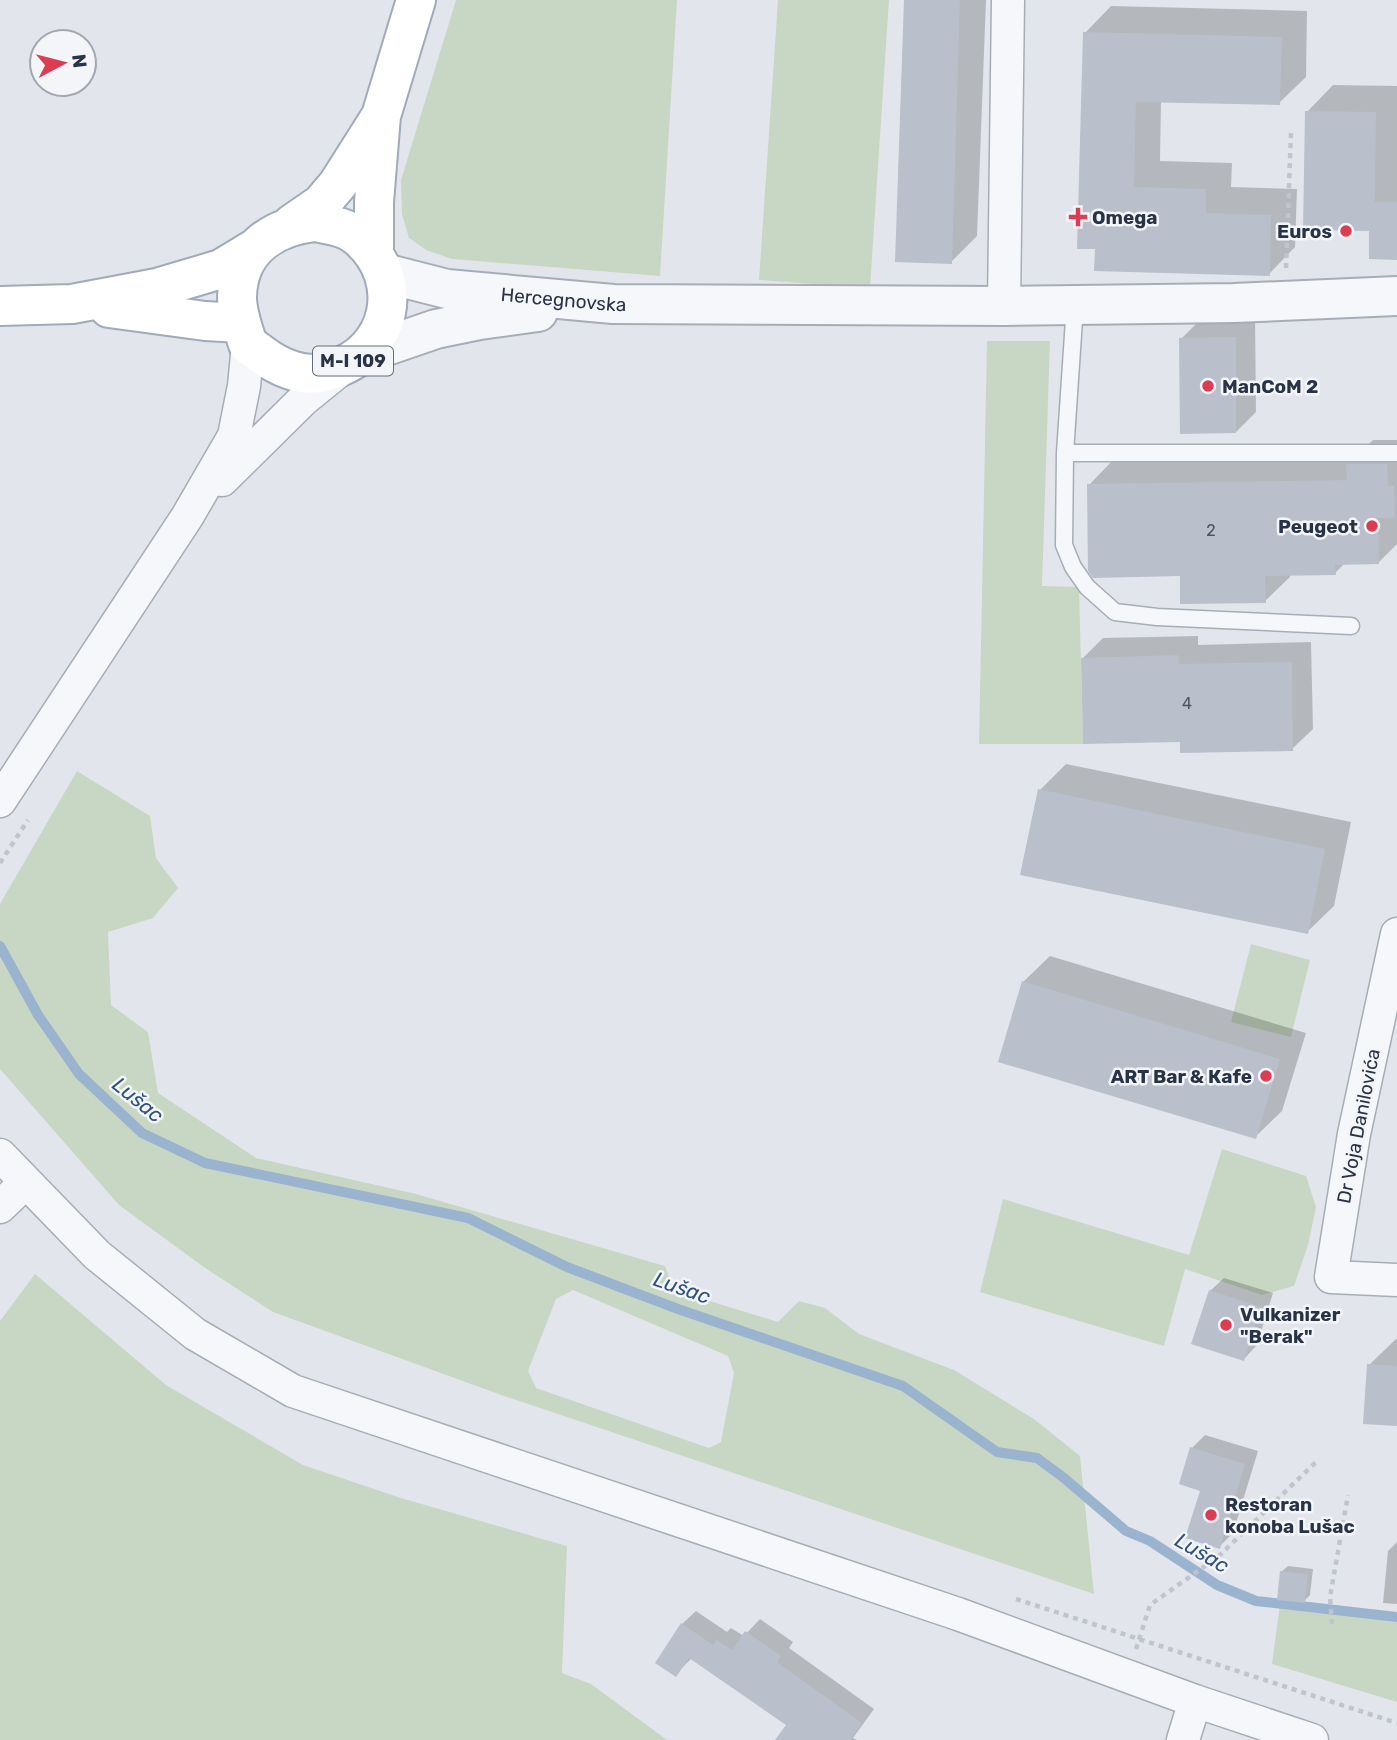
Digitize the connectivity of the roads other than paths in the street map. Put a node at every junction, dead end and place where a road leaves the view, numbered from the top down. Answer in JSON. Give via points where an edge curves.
{"nodes":[{"id":1,"x":416,"y":0,"type":"edge"},
{"id":2,"x":1009,"y":0,"type":"edge"},
{"id":3,"x":381,"y":116,"type":"junction"},
{"id":4,"x":292,"y":225,"type":"junction"},
{"id":5,"x":254,"y":250,"type":"junction"},
{"id":6,"x":379,"y":263,"type":"junction"},
{"id":7,"x":1397,"y":296,"type":"edge"},
{"id":8,"x":72,"y":304,"type":"junction"},
{"id":9,"x":613,"y":304,"type":"junction"},
{"id":10,"x":1075,"y":305,"type":"junction"},
{"id":11,"x":0,"y":306,"type":"edge"},
{"id":12,"x":1004,"y":306,"type":"junction"},
{"id":13,"x":245,"y":333,"type":"junction"},
{"id":14,"x":354,"y":360,"type":"junction"},
{"id":15,"x":1065,"y":453,"type":"junction"},
{"id":16,"x":1397,"y":453,"type":"edge"},
{"id":17,"x":187,"y":517,"type":"junction"},
{"id":18,"x":1351,"y":626,"type":"dead end"},
{"id":19,"x":0,"y":801,"type":"edge"},
{"id":20,"x":1397,"y":934,"type":"edge"},
{"id":21,"x":1393,"y":978,"type":"edge"},
{"id":22,"x":0,"y":1155,"type":"edge"},
{"id":23,"x":26,"y":1182,"type":"junction"},
{"id":24,"x":0,"y":1207,"type":"edge"},
{"id":25,"x":1397,"y":1280,"type":"edge"},
{"id":26,"x":1195,"y":1701,"type":"junction"},
{"id":27,"x":1183,"y":1740,"type":"edge"},
{"id":28,"x":1312,"y":1740,"type":"edge"}],
"edges":[{"from":1,"to":3,"type":"main road","number":"M-I 109"},
{"from":2,"to":12,"type":"street"},
{"from":3,"to":4,"type":"main road","number":"M-I 109","via":[[338,184],[321,204]]},
{"from":3,"to":6,"type":"main road","number":"M-I 109","via":[[374,202]]},
{"from":4,"to":5,"type":"main road","number":"M-I 109","via":[[271,234]]},
{"from":4,"to":6,"type":"main road","number":"M-I 109","via":[[338,226],[358,237]]},
{"from":5,"to":8,"type":"main road","number":"M-I 109","via":[[221,269],[183,281]]},
{"from":5,"to":13,"type":"main road","number":"M-I 109","via":[[241,272],[237,297]]},
{"from":6,"to":9,"type":"street","name":"Hercegnovska","via":[[447,289]]},
{"from":6,"to":14,"type":"main road","number":"M-I 109","via":[[388,295],[386,317],[377,338]]},
{"from":7,"to":10,"type":"street"},
{"from":8,"to":11,"type":"main road","number":"M-I 109"},
{"from":8,"to":13,"type":"main road","number":"M-I 109","via":[[205,321]]},
{"from":9,"to":12,"type":"street"},
{"from":9,"to":14,"type":"street","name":"Hercegnovska","via":[[436,329]]},
{"from":10,"to":12,"type":"street"},
{"from":10,"to":15,"type":"lane"},
{"from":13,"to":14,"type":"main road","number":"M-I 109","via":[[272,362],[296,372],[321,373]]},
{"from":13,"to":17,"type":"street","via":[[244,386],[234,436]]},
{"from":14,"to":17,"type":"street","via":[[303,400]]},
{"from":15,"to":16,"type":"lane"},
{"from":15,"to":18,"type":"lane","via":[[1064,545],[1087,587],[1115,612]]},
{"from":17,"to":19,"type":"street"},
{"from":20,"to":21,"type":"street","name":"Dr Voja Danilovića"},
{"from":21,"to":25,"type":"street","name":"Dr Voja Danilovića","via":[[1354,1134],[1331,1277]]},
{"from":22,"to":23,"type":"street"},
{"from":23,"to":24,"type":"street"},
{"from":23,"to":26,"type":"street","via":[[97,1255],[195,1334],[293,1391],[958,1614]]},
{"from":26,"to":27,"type":"street"},
{"from":26,"to":28,"type":"street"}]}
